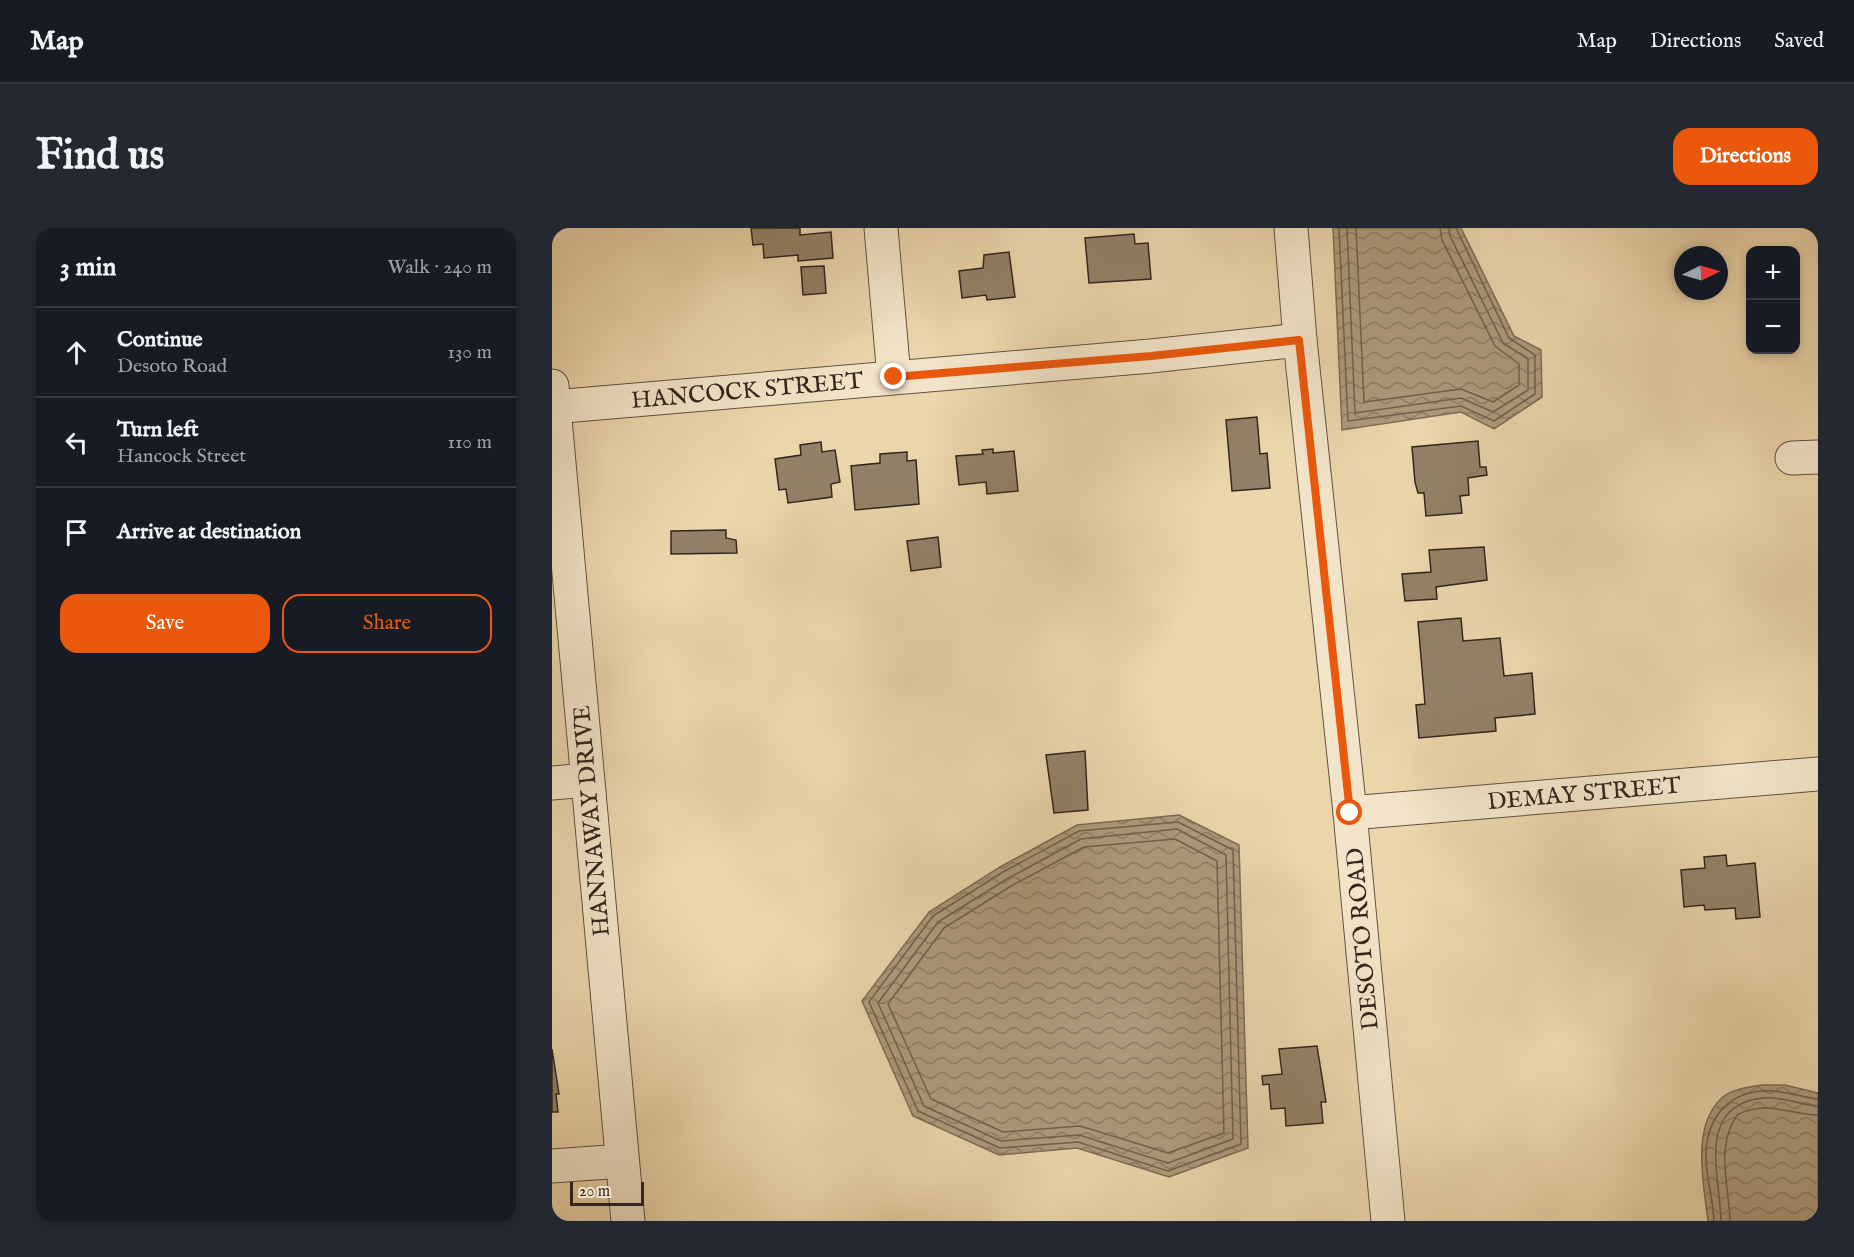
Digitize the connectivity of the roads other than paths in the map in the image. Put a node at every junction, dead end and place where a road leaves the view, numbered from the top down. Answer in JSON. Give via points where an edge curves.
{"nodes":[{"id":1,"x":881,"y":228,"type":"edge"},
{"id":2,"x":1291,"y":228,"type":"edge"},
{"id":3,"x":1299,"y":340,"type":"junction"},
{"id":4,"x":894,"y":377,"type":"junction"},
{"id":5,"x":553,"y":400,"type":"edge"},
{"id":6,"x":1818,"y":774,"type":"edge"},
{"id":7,"x":587,"y":780,"type":"junction"},
{"id":8,"x":552,"y":783,"type":"edge"},
{"id":9,"x":1350,"y":813,"type":"junction"},
{"id":10,"x":621,"y":1161,"type":"junction"},
{"id":11,"x":552,"y":1166,"type":"edge"},
{"id":12,"x":628,"y":1221,"type":"edge"},
{"id":13,"x":1388,"y":1221,"type":"edge"}],
"edges":[{"from":1,"to":4,"type":"street"},
{"from":2,"to":3,"type":"street","name":"DESOTO ROAD"},
{"from":3,"to":4,"type":"street","name":"HANCOCK STREET"},
{"from":3,"to":9,"type":"street","name":"DESOTO ROAD"},
{"from":4,"to":5,"type":"street","name":"HANCOCK STREET"},
{"from":5,"to":7,"type":"street","name":"HANNAWAY DRIVE"},
{"from":6,"to":9,"type":"street","name":"DEMAY STREET"},
{"from":7,"to":8,"type":"street"},
{"from":7,"to":10,"type":"street","name":"HANNAWAY DRIVE"},
{"from":9,"to":13,"type":"street","name":"DESOTO ROAD"},
{"from":10,"to":11,"type":"street"},
{"from":10,"to":12,"type":"street","name":"HANNAWAY DRIVE"}]}
